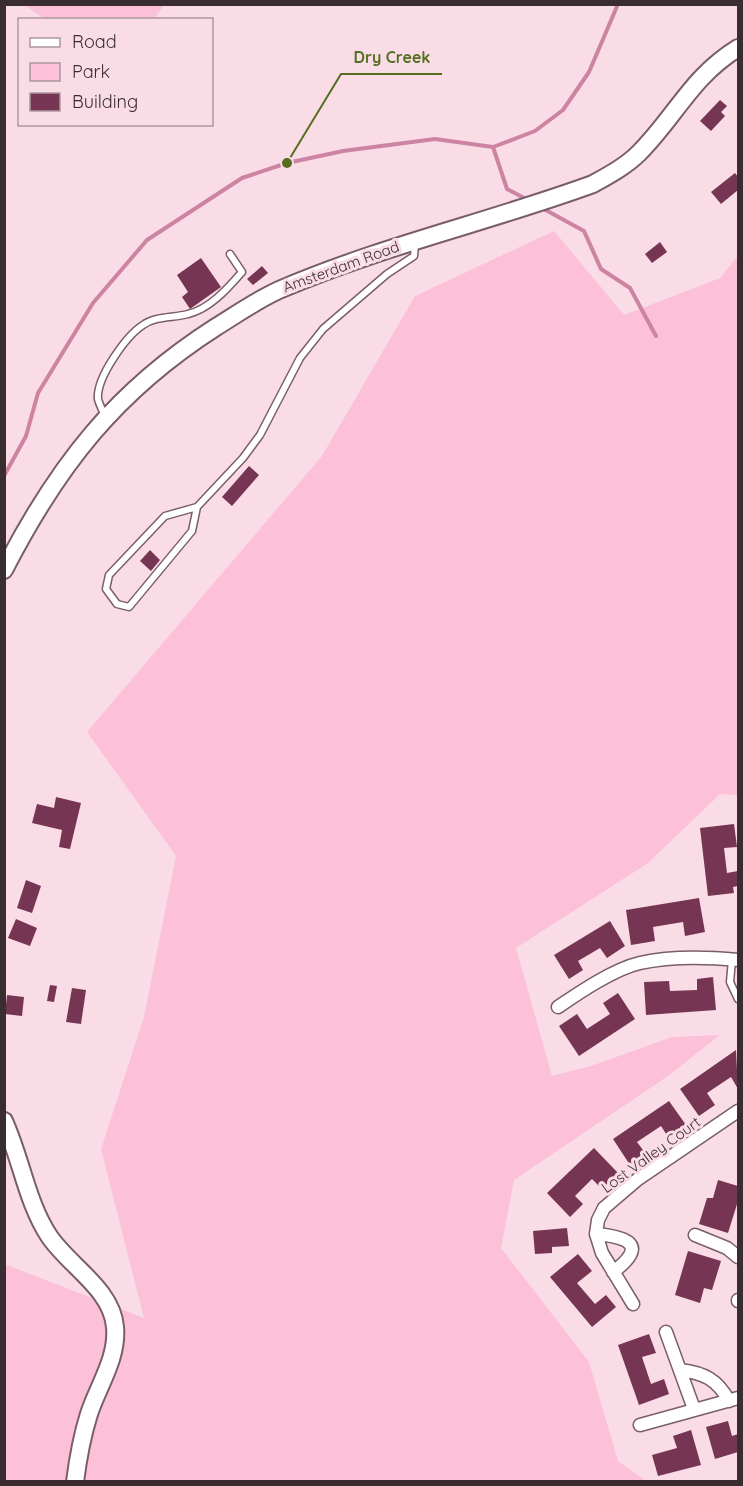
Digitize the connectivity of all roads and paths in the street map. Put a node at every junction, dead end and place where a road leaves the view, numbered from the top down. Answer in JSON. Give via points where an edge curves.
{"nodes":[{"id":1,"x":738,"y":48,"type":"edge"},
{"id":2,"x":414,"y":240,"type":"junction"},
{"id":3,"x":230,"y":254,"type":"dead end"},
{"id":4,"x":106,"y":416,"type":"junction"},
{"id":5,"x":197,"y":507,"type":"junction"},
{"id":6,"x":4,"y":570,"type":"edge"},
{"id":7,"x":735,"y":960,"type":"edge"},
{"id":8,"x":738,"y":999,"type":"edge"},
{"id":9,"x":558,"y":1007,"type":"dead end"},
{"id":10,"x":738,"y":1111,"type":"edge"},
{"id":11,"x":4,"y":1121,"type":"edge"},
{"id":12,"x":596,"y":1234,"type":"junction"},
{"id":13,"x":695,"y":1235,"type":"dead end"},
{"id":14,"x":738,"y":1257,"type":"edge"},
{"id":15,"x":613,"y":1272,"type":"junction"},
{"id":16,"x":633,"y":1304,"type":"dead end"},
{"id":17,"x":666,"y":1332,"type":"dead end"},
{"id":18,"x":680,"y":1370,"type":"junction"},
{"id":19,"x":734,"y":1400,"type":"edge"},
{"id":20,"x":694,"y":1409,"type":"junction"},
{"id":21,"x":640,"y":1425,"type":"dead end"},
{"id":22,"x":75,"y":1482,"type":"edge"}],
"edges":[{"from":1,"to":2,"type":"main road","name":"Amsterdam Road","via":[[693,85],[655,136],[618,170],[546,201]]},
{"from":2,"to":4,"type":"main road","name":"Amsterdam Road","via":[[324,271],[254,302],[155,370]]},
{"from":2,"to":5,"type":"lane","via":[[414,256],[387,274],[324,329],[300,358],[260,435]]},
{"from":3,"to":4,"type":"lane","via":[[242,272],[226,291],[190,314],[151,320],[125,343],[100,384],[98,400]]},
{"from":4,"to":6,"type":"main road","name":"Amsterdam Road","via":[[64,469]]},
{"from":5,"to":5,"type":"lane","via":[[165,516],[109,575],[106,589],[117,604],[129,607],[179,551],[192,531]]},
{"from":7,"to":8,"type":"lane","via":[[730,982]]},
{"from":7,"to":9,"type":"street","via":[[688,958],[640,963]]},
{"from":10,"to":12,"type":"street","name":"Lost Valley Court","via":[[638,1179],[604,1208]]},
{"from":11,"to":22,"type":"main road","via":[[44,1227],[62,1254],[104,1296],[116,1328],[112,1357],[81,1443]]},
{"from":12,"to":15,"type":"street"},
{"from":12,"to":15,"type":"street","via":[[620,1236],[631,1246],[629,1260]]},
{"from":13,"to":14,"type":"street","via":[[727,1248]]},
{"from":15,"to":16,"type":"street"},
{"from":17,"to":18,"type":"street"},
{"from":18,"to":19,"type":"street","via":[[708,1376]]},
{"from":18,"to":20,"type":"street"},
{"from":19,"to":20,"type":"street"},
{"from":20,"to":21,"type":"street"}]}
